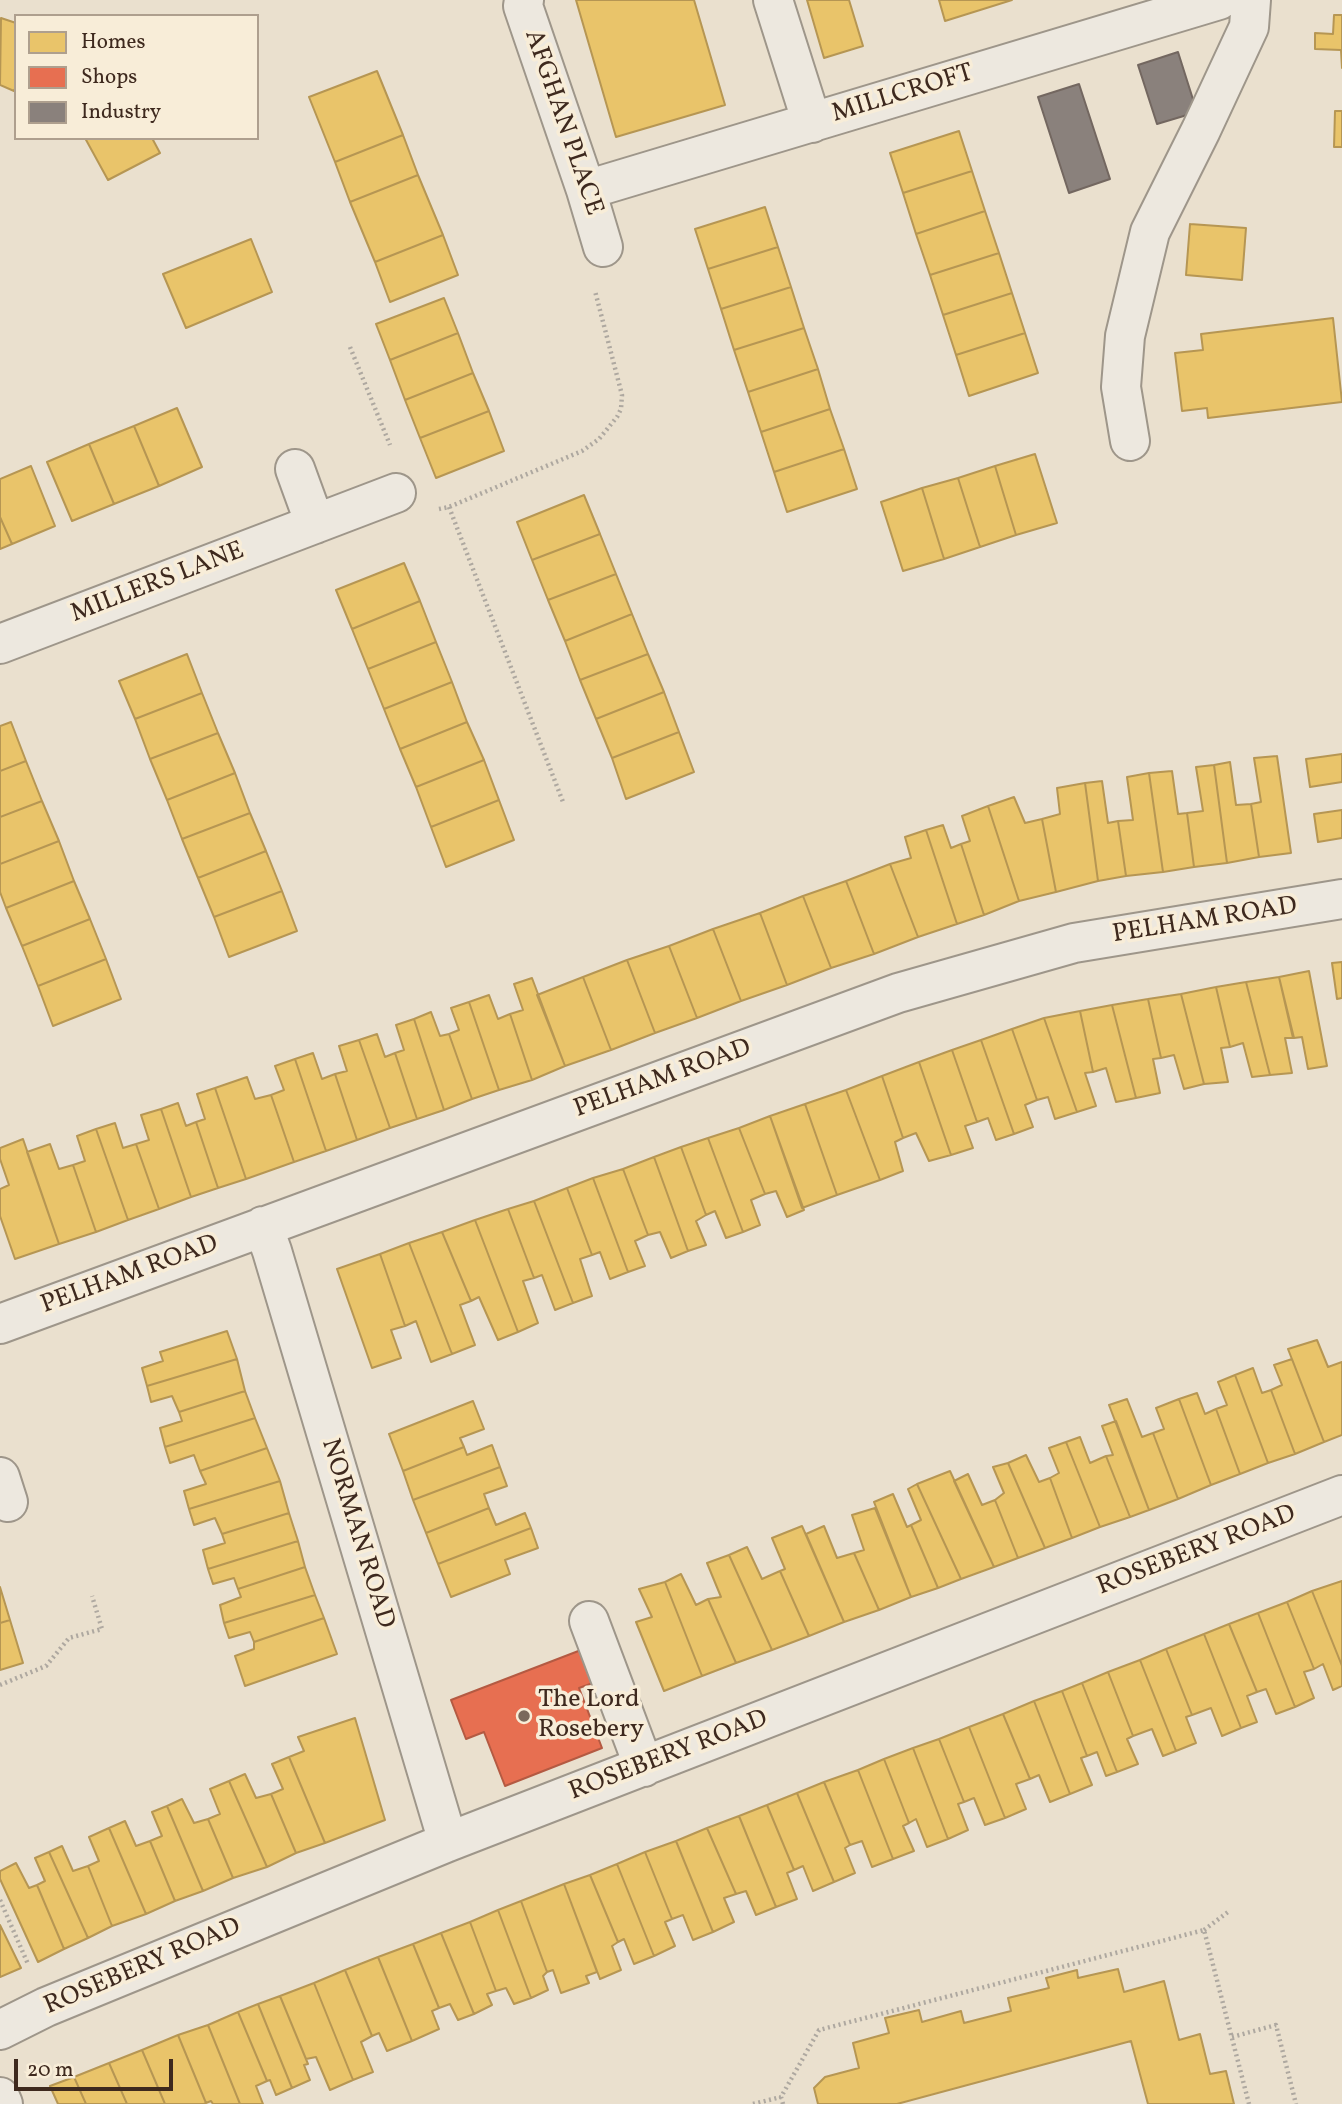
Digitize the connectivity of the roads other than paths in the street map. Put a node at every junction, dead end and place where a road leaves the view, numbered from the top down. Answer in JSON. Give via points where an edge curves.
{"nodes":[{"id":1,"x":524,"y":0,"type":"edge"},
{"id":2,"x":773,"y":0,"type":"edge"},
{"id":3,"x":1219,"y":0,"type":"edge"},
{"id":4,"x":1251,"y":0,"type":"edge"},
{"id":5,"x":812,"y":122,"type":"junction"},
{"id":6,"x":586,"y":190,"type":"junction"},
{"id":7,"x":603,"y":247,"type":"road end"},
{"id":8,"x":1130,"y":441,"type":"dead end"},
{"id":9,"x":295,"y":469,"type":"dead end"},
{"id":10,"x":396,"y":493,"type":"dead end"},
{"id":11,"x":315,"y":524,"type":"junction"},
{"id":12,"x":0,"y":644,"type":"edge"},
{"id":13,"x":1342,"y":899,"type":"edge"},
{"id":14,"x":263,"y":1226,"type":"junction"},
{"id":15,"x":0,"y":1324,"type":"edge"},
{"id":16,"x":1342,"y":1495,"type":"edge"},
{"id":17,"x":589,"y":1620,"type":"dead end"},
{"id":18,"x":643,"y":1767,"type":"junction"},
{"id":19,"x":448,"y":1842,"type":"junction"},
{"id":20,"x":0,"y":2030,"type":"edge"},
{"id":21,"x":0,"y":2097,"type":"edge"},
{"id":22,"x":3,"y":2104,"type":"edge"}],
"edges":[{"from":1,"to":6,"type":"street","name":"AFGHAN PLACE"},
{"from":2,"to":5,"type":"street"},
{"from":3,"to":5,"type":"street","name":"MILLCROFT"},
{"from":4,"to":8,"type":"street","via":[[1249,27],[1150,232],[1125,336],[1121,387]]},
{"from":5,"to":6,"type":"street","name":"MILLCROFT"},
{"from":6,"to":7,"type":"street","name":"AFGHAN PLACE"},
{"from":9,"to":11,"type":"street"},
{"from":10,"to":11,"type":"street","name":"MILLERS LANE"},
{"from":11,"to":12,"type":"street","name":"MILLERS LANE"},
{"from":13,"to":14,"type":"street","name":"PELHAM ROAD","via":[[1074,943],[898,993]]},
{"from":14,"to":15,"type":"street","name":"PELHAM ROAD"},
{"from":14,"to":19,"type":"street","name":"NORMAN ROAD"},
{"from":16,"to":18,"type":"street","name":"ROSEBERY ROAD"},
{"from":17,"to":18,"type":"street"},
{"from":18,"to":19,"type":"street","name":"ROSEBERY ROAD"},
{"from":19,"to":20,"type":"street","name":"ROSEBERY ROAD"},
{"from":21,"to":22,"type":"street"}]}
